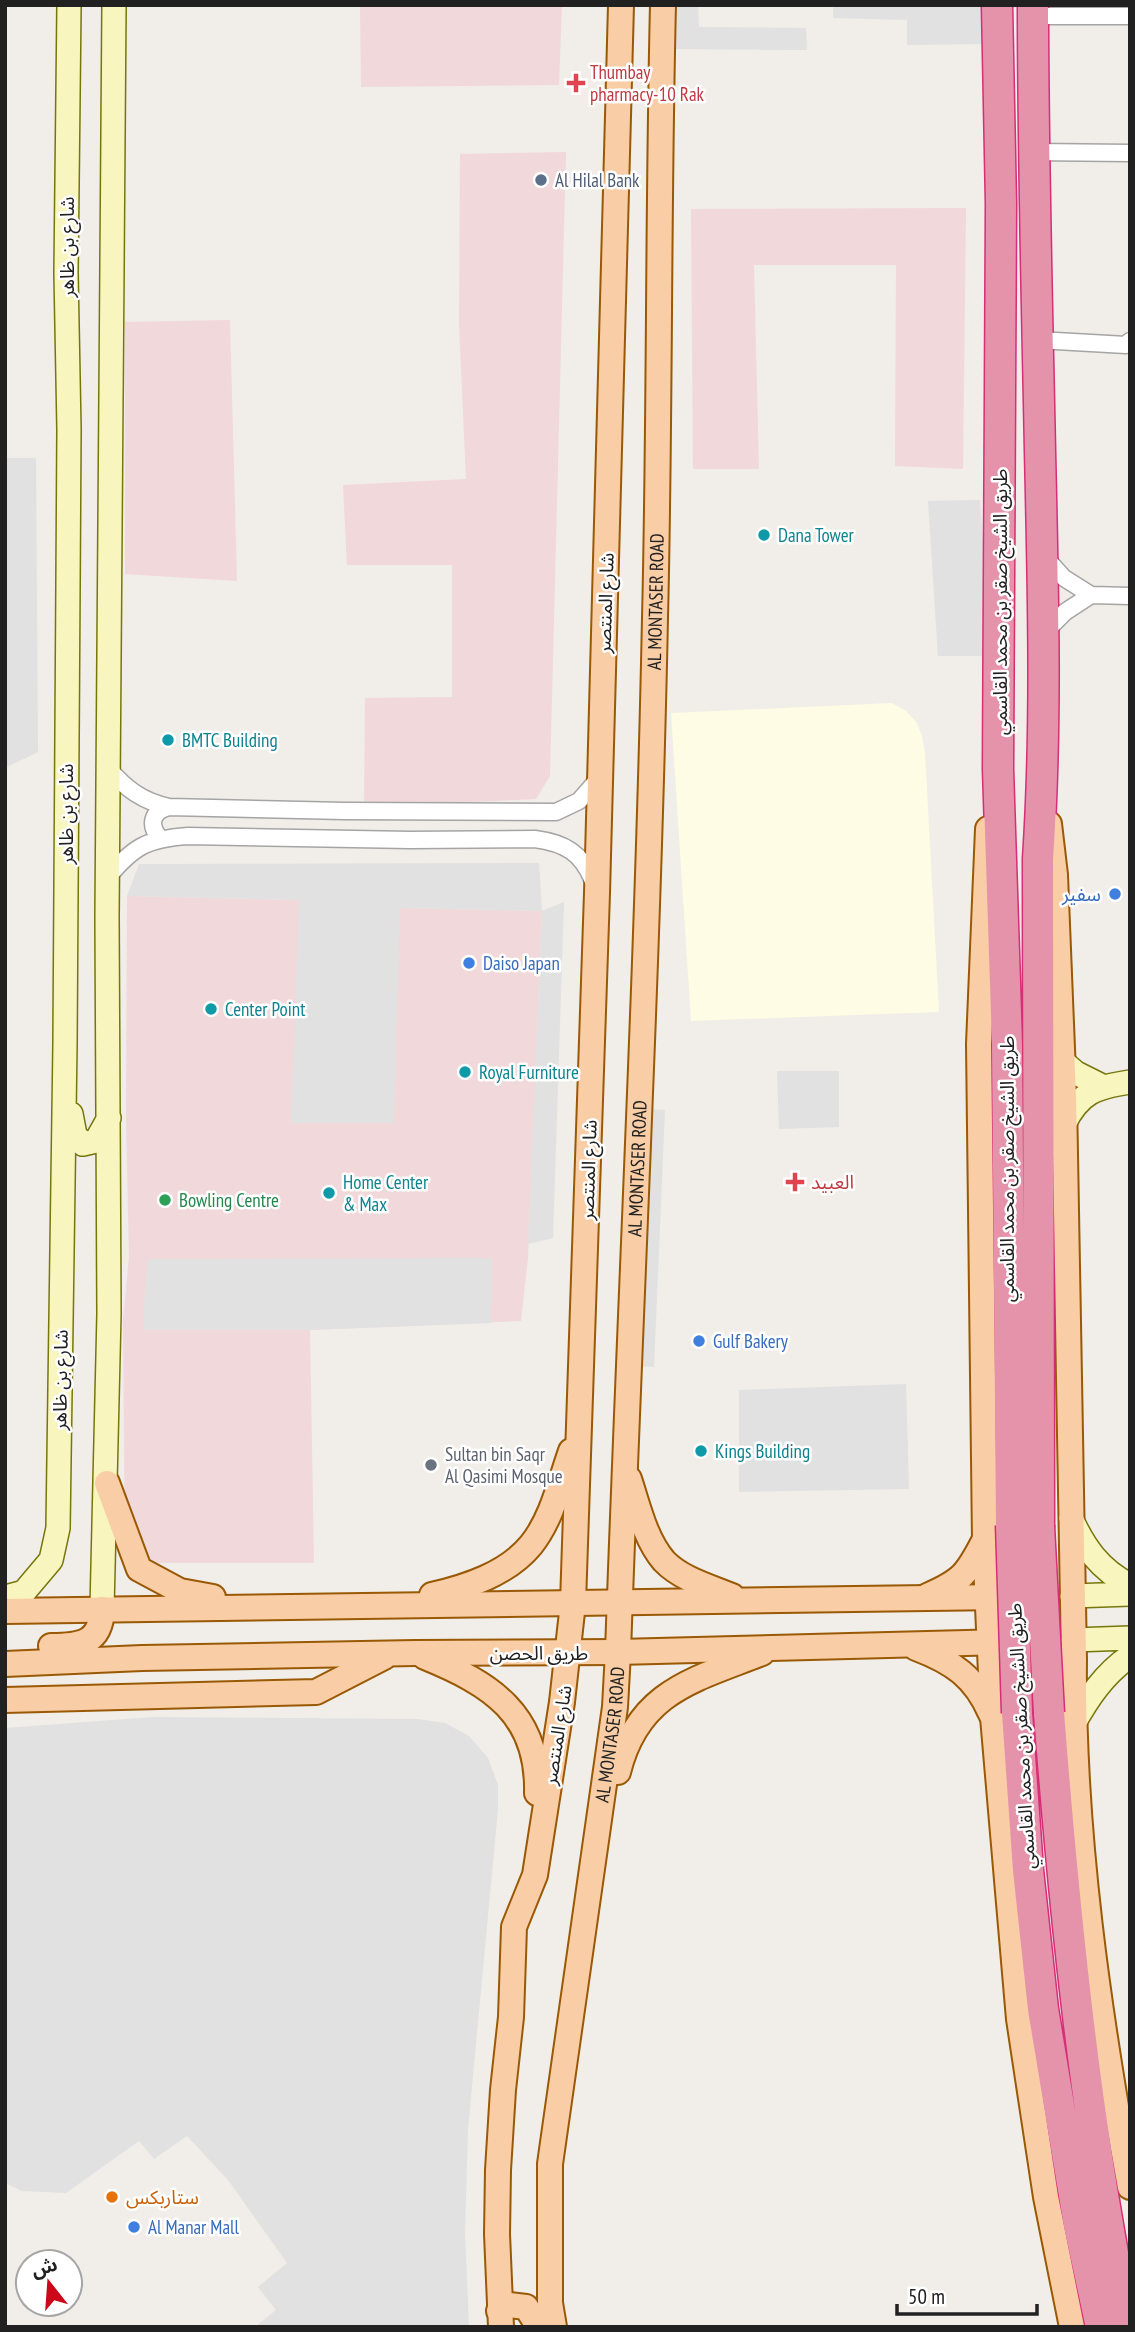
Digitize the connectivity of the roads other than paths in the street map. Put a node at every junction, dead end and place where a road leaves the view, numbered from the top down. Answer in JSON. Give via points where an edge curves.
{"nodes":[{"id":1,"x":69,"y":5,"type":"edge"},
{"id":2,"x":114,"y":5,"type":"edge"},
{"id":3,"x":621,"y":5,"type":"edge"},
{"id":4,"x":663,"y":5,"type":"edge"},
{"id":5,"x":997,"y":5,"type":"edge"},
{"id":6,"x":1033,"y":11,"type":"edge"},
{"id":7,"x":1130,"y":16,"type":"edge"},
{"id":8,"x":1033,"y":152,"type":"junction"},
{"id":9,"x":1130,"y":153,"type":"edge"},
{"id":10,"x":1038,"y":340,"type":"junction"},
{"id":11,"x":1128,"y":346,"type":"edge"},
{"id":12,"x":1042,"y":554,"type":"junction"},
{"id":13,"x":1091,"y":595,"type":"junction"},
{"id":14,"x":1130,"y":596,"type":"edge"},
{"id":15,"x":1044,"y":633,"type":"junction"},
{"id":16,"x":108,"y":768,"type":"junction"},
{"id":17,"x":999,"y":769,"type":"junction"},
{"id":18,"x":1044,"y":770,"type":"junction"},
{"id":19,"x":600,"y":777,"type":"junction"},
{"id":20,"x":169,"y":807,"type":"junction"},
{"id":21,"x":543,"y":811,"type":"junction"},
{"id":22,"x":160,"y":838,"type":"junction"},
{"id":23,"x":535,"y":839,"type":"junction"},
{"id":24,"x":108,"y":877,"type":"junction"},
{"id":25,"x":597,"y":893,"type":"junction"},
{"id":26,"x":65,"y":1044,"type":"junction"},
{"id":27,"x":1062,"y":1061,"type":"junction"},
{"id":28,"x":1130,"y":1082,"type":"edge"},
{"id":29,"x":1102,"y":1086,"type":"junction"},
{"id":30,"x":109,"y":1118,"type":"junction"},
{"id":31,"x":1064,"y":1124,"type":"junction"},
{"id":32,"x":578,"y":1430,"type":"junction"},
{"id":33,"x":625,"y":1466,"type":"junction"},
{"id":34,"x":107,"y":1483,"type":"junction"},
{"id":35,"x":1070,"y":1514,"type":"junction"},
{"id":36,"x":1025,"y":1525,"type":"junction"},
{"id":37,"x":985,"y":1541,"type":"junction"},
{"id":38,"x":1130,"y":1585,"type":"edge"},
{"id":39,"x":1130,"y":1594,"type":"edge"},
{"id":40,"x":1072,"y":1596,"type":"junction"},
{"id":41,"x":5,"y":1597,"type":"edge"},
{"id":42,"x":923,"y":1598,"type":"junction"},
{"id":43,"x":988,"y":1598,"type":"junction"},
{"id":44,"x":743,"y":1601,"type":"junction"},
{"id":45,"x":620,"y":1602,"type":"junction"},
{"id":46,"x":573,"y":1603,"type":"junction"},
{"id":47,"x":387,"y":1605,"type":"junction"},
{"id":48,"x":265,"y":1607,"type":"junction"},
{"id":49,"x":102,"y":1609,"type":"junction"},
{"id":50,"x":5,"y":1611,"type":"edge"},
{"id":51,"x":1130,"y":1638,"type":"edge"},
{"id":52,"x":1073,"y":1640,"type":"junction"},
{"id":53,"x":990,"y":1642,"type":"junction"},
{"id":54,"x":906,"y":1644,"type":"junction"},
{"id":55,"x":5,"y":1647,"type":"edge"},
{"id":56,"x":777,"y":1647,"type":"junction"},
{"id":57,"x":618,"y":1652,"type":"junction"},
{"id":58,"x":403,"y":1653,"type":"junction"},
{"id":59,"x":568,"y":1653,"type":"junction"},
{"id":60,"x":1130,"y":1656,"type":"edge"},
{"id":61,"x":5,"y":1664,"type":"edge"},
{"id":62,"x":5,"y":1700,"type":"edge"},
{"id":63,"x":1005,"y":1715,"type":"junction"},
{"id":64,"x":1061,"y":1719,"type":"junction"},
{"id":65,"x":535,"y":1875,"type":"junction"},
{"id":66,"x":591,"y":1878,"type":"junction"},
{"id":67,"x":1130,"y":2188,"type":"edge"},
{"id":68,"x":500,"y":2319,"type":"edge"},
{"id":69,"x":538,"y":2327,"type":"edge"},
{"id":70,"x":554,"y":2327,"type":"edge"},
{"id":71,"x":1072,"y":2327,"type":"edge"},
{"id":72,"x":1101,"y":2327,"type":"edge"},
{"id":73,"x":1127,"y":2327,"type":"edge"}],
"edges":[{"from":1,"to":26,"type":"street","name":"شارع بن ظاهر"},
{"from":2,"to":16,"type":"street"},
{"from":3,"to":19,"type":"main road","name":"شارع المنتصر"},
{"from":4,"to":33,"type":"main road","name":"AL MONTASER ROAD","via":[[655,629]]},
{"from":5,"to":17,"type":"highway","name":"طريق الشيخ صقر بن محمد القاسمي"},
{"from":6,"to":7,"type":"street"},
{"from":6,"to":8,"type":"highway","name":"طريق الشيخ صقر بن محمد القاسمي"},
{"from":8,"to":9,"type":"street"},
{"from":8,"to":10,"type":"highway","name":"طريق الشيخ صقر بن محمد القاسمي"},
{"from":10,"to":11,"type":"street"},
{"from":10,"to":12,"type":"highway","name":"طريق الشيخ صقر بن محمد القاسمي"},
{"from":12,"to":13,"type":"street","via":[[1064,578]]},
{"from":12,"to":15,"type":"highway","name":"طريق الشيخ صقر بن محمد القاسمي"},
{"from":13,"to":14,"type":"street"},
{"from":13,"to":15,"type":"street"},
{"from":15,"to":18,"type":"highway","name":"طريق الشيخ صقر بن محمد القاسمي"},
{"from":16,"to":20,"type":"street","via":[[132,793]]},
{"from":16,"to":24,"type":"street"},
{"from":17,"to":36,"type":"highway","name":"طريق الشيخ صقر بن محمد القاسمي"},
{"from":17,"to":37,"type":"main road","via":[[989,817],[979,1044]]},
{"from":18,"to":27,"type":"main road","via":[[1055,876]]},
{"from":18,"to":36,"type":"highway","name":"طريق الشيخ صقر بن محمد القاسمي","via":[[1038,859]]},
{"from":19,"to":21,"type":"street","via":[[579,801],[556,812]]},
{"from":19,"to":25,"type":"main road","name":"شارع المنتصر"},
{"from":20,"to":21,"type":"street"},
{"from":20,"to":22,"type":"street","via":[[153,819]]},
{"from":21,"to":23,"type":"street","via":[[547,821]]},
{"from":22,"to":23,"type":"street"},
{"from":22,"to":24,"type":"street","via":[[129,854]]},
{"from":23,"to":25,"type":"street","via":[[567,848],[586,862]]},
{"from":24,"to":30,"type":"street"},
{"from":25,"to":32,"type":"main road","name":"شارع المنتصر"},
{"from":26,"to":30,"type":"street","via":[[72,1123],[78,1140],[83,1144],[96,1141]]},
{"from":26,"to":41,"type":"street","name":"شارع بن ظاهر","via":[[58,1528],[51,1560],[24,1592]]},
{"from":27,"to":29,"type":"street"},
{"from":27,"to":31,"type":"main road"},
{"from":28,"to":29,"type":"street"},
{"from":29,"to":31,"type":"street","via":[[1083,1097]]},
{"from":30,"to":34,"type":"street"},
{"from":31,"to":35,"type":"main road"},
{"from":32,"to":46,"type":"main road","name":"شارع المنتصر"},
{"from":32,"to":47,"type":"main road","via":[[548,1515],[531,1545],[493,1575],[457,1590]]},
{"from":33,"to":44,"type":"main road","via":[[649,1538],[664,1561],[690,1579]]},
{"from":33,"to":45,"type":"main road","name":"AL MONTASER ROAD"},
{"from":34,"to":48,"type":"main road","via":[[139,1569],[180,1591]]},
{"from":34,"to":49,"type":"street"},
{"from":35,"to":38,"type":"street","via":[[1102,1567]]},
{"from":35,"to":40,"type":"main road"},
{"from":36,"to":63,"type":"highway","name":"طريق الشيخ صقر بن محمد القاسمي","bridge":true},
{"from":36,"to":64,"type":"highway","name":"طريق الشيخ صقر بن محمد القاسمي","bridge":true},
{"from":37,"to":42,"type":"main road","via":[[969,1570]]},
{"from":37,"to":43,"type":"main road"},
{"from":39,"to":40,"type":"street"},
{"from":40,"to":43,"type":"main road"},
{"from":40,"to":52,"type":"main road"},
{"from":42,"to":43,"type":"main road"},
{"from":42,"to":44,"type":"main road"},
{"from":43,"to":53,"type":"main road"},
{"from":44,"to":45,"type":"main road"},
{"from":45,"to":46,"type":"main road"},
{"from":45,"to":57,"type":"main road","name":"AL MONTASER ROAD"},
{"from":46,"to":47,"type":"main road"},
{"from":46,"to":59,"type":"main road","name":"شارع المنتصر"},
{"from":47,"to":48,"type":"main road"},
{"from":48,"to":49,"type":"main road"},
{"from":49,"to":50,"type":"main road"},
{"from":49,"to":55,"type":"main road","via":[[101,1624],[82,1644]]},
{"from":51,"to":52,"type":"street"},
{"from":52,"to":53,"type":"main road","name":"طريق الحصن"},
{"from":52,"to":64,"type":"main road"},
{"from":53,"to":54,"type":"main road","name":"طريق الحصن"},
{"from":53,"to":63,"type":"main road"},
{"from":54,"to":56,"type":"main road","name":"طريق الحصن"},
{"from":54,"to":63,"type":"main road","via":[[947,1660]]},
{"from":56,"to":57,"type":"main road","name":"طريق الحصن"},
{"from":56,"to":66,"type":"main road","via":[[681,1685],[654,1704],[624,1747]]},
{"from":57,"to":59,"type":"main road","name":"طريق الحصن"},
{"from":57,"to":66,"type":"main road","name":"AL MONTASER ROAD","via":[[615,1707]]},
{"from":58,"to":59,"type":"main road","name":"طريق الحصن"},
{"from":58,"to":61,"type":"main road","name":"طريق الحصن"},
{"from":58,"to":62,"type":"main road","via":[[316,1692]]},
{"from":58,"to":65,"type":"main road","via":[[480,1683],[497,1695],[522,1725],[538,1771]]},
{"from":59,"to":65,"type":"main road","name":"شارع المنتصر"},
{"from":60,"to":64,"type":"street","via":[[1085,1702]]},
{"from":63,"to":71,"type":"main road","via":[[1019,2019],[1046,2197]]},
{"from":63,"to":72,"type":"highway","name":"طريق الشيخ صقر بن محمد القاسمي","via":[[1043,2009]]},
{"from":64,"to":67,"type":"main road"},
{"from":64,"to":73,"type":"highway","name":"طريق الشيخ صقر بن محمد القاسمي","via":[[1059,1832],[1100,2183]]},
{"from":65,"to":68,"type":"main road","name":"شارع المنتصر","via":[[514,1927],[498,2170]]},
{"from":66,"to":70,"type":"main road","name":"AL MONTASER ROAD","via":[[550,2164]]},
{"from":68,"to":69,"type":"main road","via":[[509,2305],[526,2307]]}]}
